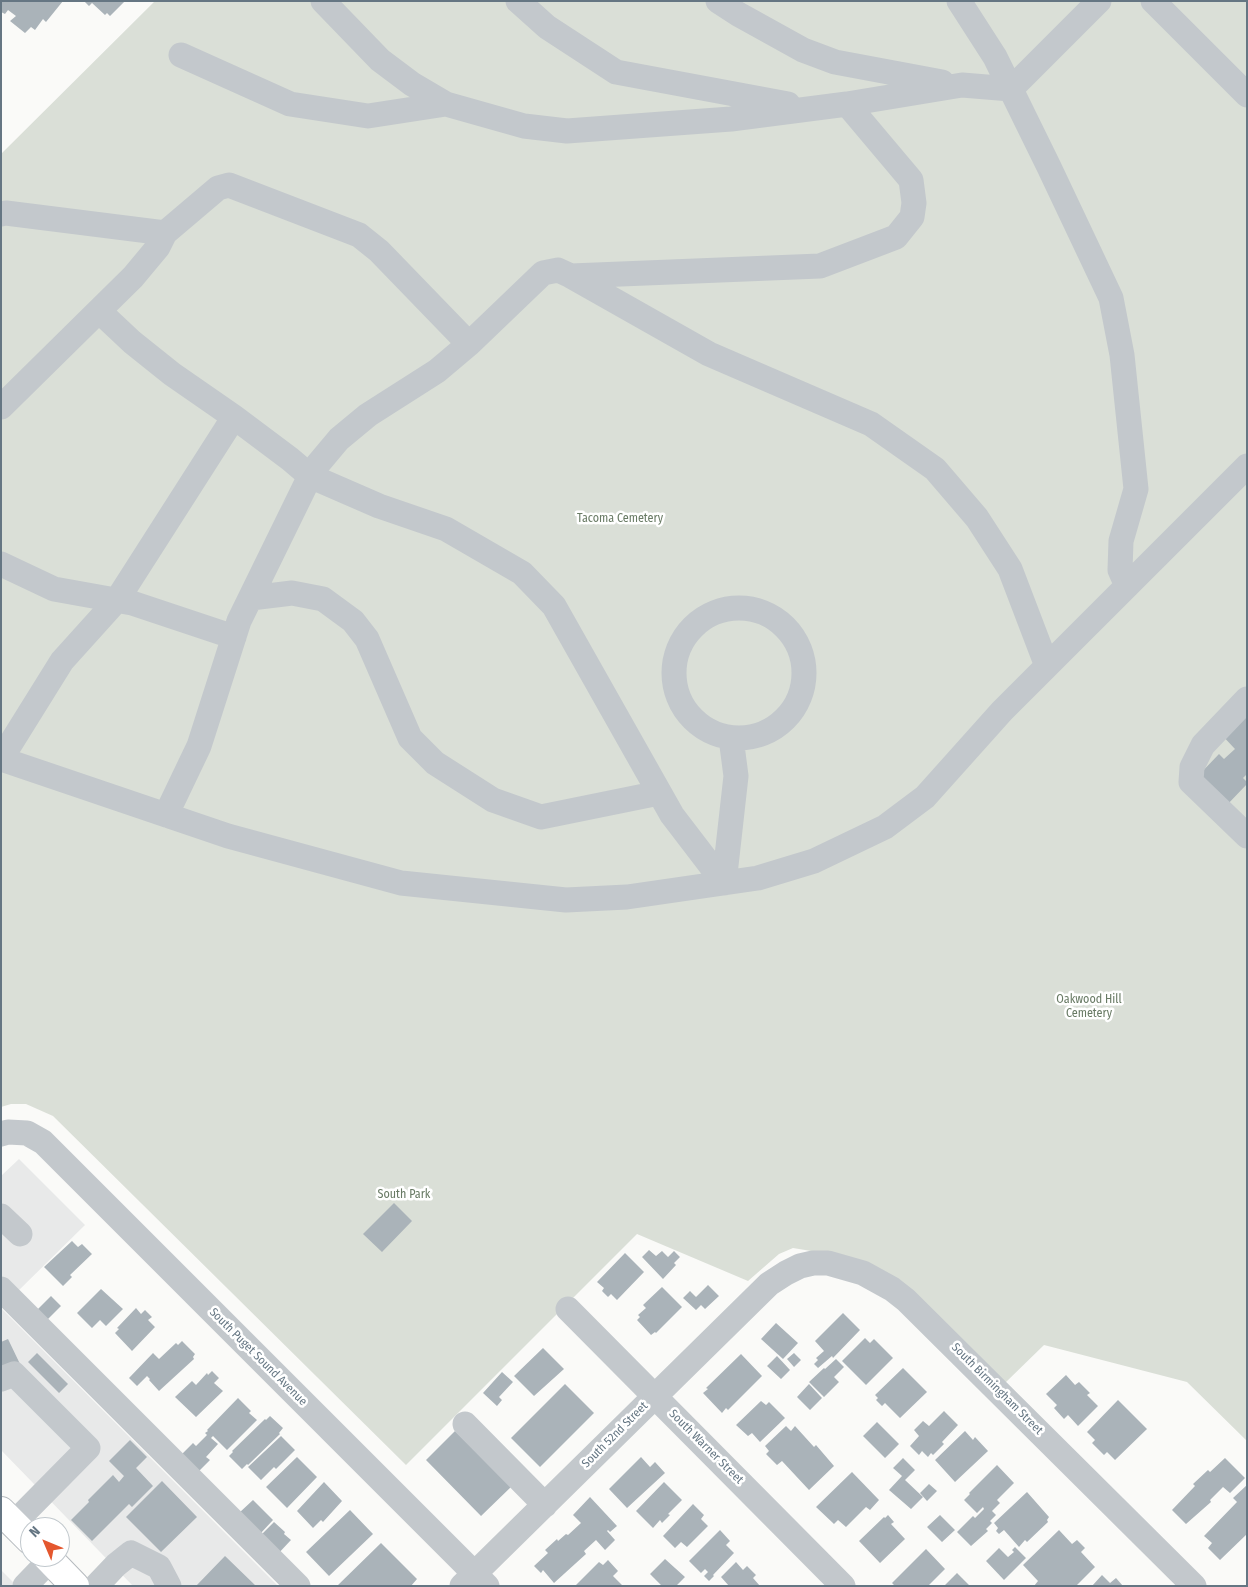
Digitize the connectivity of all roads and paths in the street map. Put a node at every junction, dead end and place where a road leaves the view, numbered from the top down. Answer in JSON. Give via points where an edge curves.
{"nodes":[{"id":1,"x":323,"y":1,"type":"edge"},
{"id":2,"x":518,"y":1,"type":"edge"},
{"id":3,"x":718,"y":1,"type":"edge"},
{"id":4,"x":959,"y":1,"type":"edge"},
{"id":5,"x":1098,"y":1,"type":"edge"},
{"id":6,"x":1153,"y":1,"type":"edge"},
{"id":7,"x":182,"y":55,"type":"dead end"},
{"id":8,"x":962,"y":85,"type":"junction"},
{"id":9,"x":1011,"y":89,"type":"junction"},
{"id":10,"x":1247,"y":95,"type":"edge"},
{"id":11,"x":446,"y":104,"type":"junction"},
{"id":12,"x":847,"y":104,"type":"junction"},
{"id":13,"x":810,"y":109,"type":"junction"},
{"id":14,"x":1,"y":214,"type":"edge"},
{"id":15,"x":165,"y":234,"type":"junction"},
{"id":16,"x":571,"y":276,"type":"junction"},
{"id":17,"x":98,"y":311,"type":"junction"},
{"id":18,"x":469,"y":344,"type":"junction"},
{"id":19,"x":1,"y":407,"type":"edge"},
{"id":20,"x":234,"y":416,"type":"junction"},
{"id":21,"x":1247,"y":466,"type":"edge"},
{"id":22,"x":310,"y":476,"type":"junction"},
{"id":23,"x":1,"y":564,"type":"edge"},
{"id":24,"x":1128,"y":586,"type":"junction"},
{"id":25,"x":251,"y":598,"type":"junction"},
{"id":26,"x":117,"y":600,"type":"junction"},
{"id":27,"x":234,"y":636,"type":"junction"},
{"id":28,"x":1047,"y":666,"type":"junction"},
{"id":29,"x":1247,"y":699,"type":"edge"},
{"id":30,"x":730,"y":738,"type":"junction"},
{"id":31,"x":1,"y":759,"type":"edge"},
{"id":32,"x":659,"y":793,"type":"junction"},
{"id":33,"x":166,"y":815,"type":"junction"},
{"id":34,"x":1242,"y":823,"type":"edge"},
{"id":35,"x":724,"y":883,"type":"junction"},
{"id":36,"x":1,"y":1134,"type":"edge"},
{"id":37,"x":1,"y":1216,"type":"edge"},
{"id":38,"x":20,"y":1234,"type":"dead end"},
{"id":39,"x":769,"y":1284,"type":"joint"},
{"id":40,"x":1,"y":1289,"type":"edge"},
{"id":41,"x":568,"y":1309,"type":"dead end"},
{"id":42,"x":1,"y":1379,"type":"edge"},
{"id":43,"x":655,"y":1396,"type":"junction"},
{"id":44,"x":466,"y":1424,"type":"dead end"},
{"id":45,"x":545,"y":1504,"type":"junction"},
{"id":46,"x":15,"y":1525,"type":"edge"},
{"id":47,"x":42,"y":1567,"type":"edge"},
{"id":48,"x":57,"y":1567,"type":"edge"},
{"id":49,"x":474,"y":1582,"type":"edge"},
{"id":50,"x":25,"y":1586,"type":"edge"},
{"id":51,"x":75,"y":1586,"type":"edge"},
{"id":52,"x":96,"y":1586,"type":"edge"},
{"id":53,"x":169,"y":1586,"type":"edge"},
{"id":54,"x":298,"y":1586,"type":"edge"},
{"id":55,"x":843,"y":1586,"type":"edge"},
{"id":56,"x":1194,"y":1586,"type":"edge"}],
"edges":[{"from":1,"to":11,"type":"street","via":[[380,60]]},
{"from":2,"to":13,"type":"street","via":[[547,27],[616,72]]},
{"from":3,"to":8,"type":"street","via":[[803,50],[835,62]]},
{"from":4,"to":9,"type":"street","via":[[995,56]]},
{"from":5,"to":9,"type":"street"},
{"from":6,"to":10,"type":"street"},
{"from":7,"to":11,"type":"street","via":[[290,104],[368,116]]},
{"from":8,"to":9,"type":"street"},
{"from":8,"to":12,"type":"street"},
{"from":9,"to":24,"type":"street","via":[[1111,298],[1122,355],[1136,489],[1121,541],[1120,570]]},
{"from":11,"to":13,"type":"street","via":[[524,126],[567,131]]},
{"from":12,"to":13,"type":"street"},
{"from":12,"to":16,"type":"street","via":[[911,180],[912,217],[896,236],[820,266]]},
{"from":14,"to":15,"type":"street"},
{"from":15,"to":17,"type":"street","via":[[133,276]]},
{"from":15,"to":18,"type":"street","via":[[218,188],[229,186],[359,235],[379,251]]},
{"from":16,"to":18,"type":"street","via":[[558,270],[543,273]]},
{"from":16,"to":28,"type":"street","via":[[709,354],[871,424],[935,469],[977,518],[1010,569]]},
{"from":17,"to":19,"type":"street"},
{"from":17,"to":20,"type":"street","via":[[172,374]]},
{"from":18,"to":22,"type":"street","via":[[438,371],[368,415],[339,439]]},
{"from":20,"to":22,"type":"street"},
{"from":20,"to":26,"type":"street"},
{"from":21,"to":24,"type":"street"},
{"from":22,"to":25,"type":"street"},
{"from":22,"to":32,"type":"street","via":[[379,506],[446,529],[522,573],[554,606]]},
{"from":23,"to":26,"type":"street","via":[[54,589]]},
{"from":24,"to":28,"type":"street"},
{"from":25,"to":27,"type":"street"},
{"from":25,"to":32,"type":"street","via":[[292,594],[323,599],[353,621],[368,639],[410,738],[435,763],[493,800],[541,817]]},
{"from":26,"to":27,"type":"street"},
{"from":26,"to":31,"type":"street","via":[[62,661]]},
{"from":27,"to":33,"type":"street","via":[[200,746]]},
{"from":28,"to":35,"type":"street","via":[[925,797],[885,827],[814,861],[758,878]]},
{"from":29,"to":34,"type":"street","via":[[1203,745],[1192,767],[1191,782]]},
{"from":30,"to":30,"type":"street","via":[[759,735],[784,720],[800,695],[803,681],[801,652],[786,628],[774,618],[747,608],[718,611],[694,626],[684,638],[674,665],[677,694],[688,712],[703,728]]},
{"from":30,"to":35,"type":"street","via":[[736,776]]},
{"from":31,"to":33,"type":"street"},
{"from":32,"to":35,"type":"street"},
{"from":33,"to":35,"type":"street","via":[[228,836],[401,883],[566,900],[627,897]]},
{"from":36,"to":49,"type":"street","name":"South Puget Sound Avenue","via":[[26,1133],[43,1142]]},
{"from":37,"to":38,"type":"street"},
{"from":39,"to":43,"type":"street","name":"South 52nd Street"},
{"from":39,"to":56,"type":"street","name":"South Birmingham Street","via":[[800,1266],[820,1263],[863,1273],[892,1289],[918,1310]]},
{"from":40,"to":54,"type":"street"},
{"from":41,"to":43,"type":"street","name":"South Warner Street"},
{"from":42,"to":46,"type":"street","via":[[14,1374],[88,1448]]},
{"from":43,"to":45,"type":"street","name":"South 52nd Street"},
{"from":43,"to":55,"type":"street","name":"South Warner Street"},
{"from":44,"to":45,"type":"street"},
{"from":45,"to":49,"type":"street","name":"South 52nd Street"},
{"from":47,"to":50,"type":"street"},
{"from":48,"to":51,"type":"main road"},
{"from":52,"to":53,"type":"street","via":[[131,1553],[159,1567]]}]}
